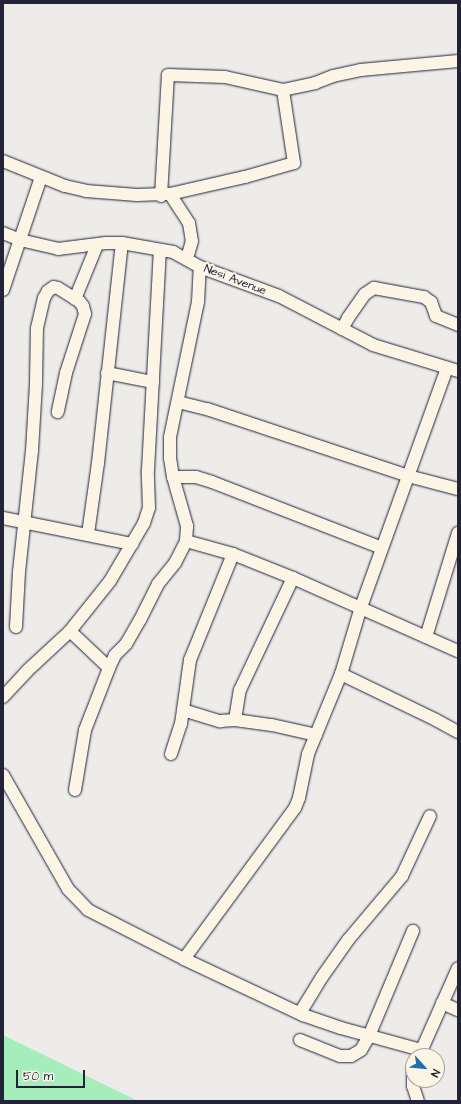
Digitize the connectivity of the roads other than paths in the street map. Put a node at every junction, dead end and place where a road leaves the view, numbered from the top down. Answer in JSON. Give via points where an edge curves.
{"nodes":[{"id":1,"x":458,"y":61,"type":"edge"},
{"id":2,"x":283,"y":90,"type":"junction"},
{"id":3,"x":3,"y":161,"type":"edge"},
{"id":4,"x":41,"y":177,"type":"junction"},
{"id":5,"x":165,"y":195,"type":"junction"},
{"id":6,"x":3,"y":233,"type":"edge"},
{"id":7,"x":20,"y":240,"type":"junction"},
{"id":8,"x":122,"y":244,"type":"junction"},
{"id":9,"x":97,"y":245,"type":"junction"},
{"id":10,"x":160,"y":250,"type":"junction"},
{"id":11,"x":187,"y":259,"type":"junction"},
{"id":12,"x":200,"y":267,"type":"junction"},
{"id":13,"x":3,"y":290,"type":"edge"},
{"id":14,"x":75,"y":299,"type":"junction"},
{"id":15,"x":458,"y":325,"type":"edge"},
{"id":16,"x":342,"y":329,"type":"junction"},
{"id":17,"x":452,"y":369,"type":"edge"},
{"id":18,"x":108,"y":373,"type":"junction"},
{"id":19,"x":153,"y":382,"type":"junction"},
{"id":20,"x":178,"y":402,"type":"junction"},
{"id":21,"x":58,"y":412,"type":"dead end"},
{"id":22,"x":408,"y":476,"type":"junction"},
{"id":23,"x":173,"y":477,"type":"junction"},
{"id":24,"x":458,"y":489,"type":"edge"},
{"id":25,"x":3,"y":518,"type":"edge"},
{"id":26,"x":24,"y":522,"type":"junction"},
{"id":27,"x":458,"y":532,"type":"edge"},
{"id":28,"x":88,"y":534,"type":"junction"},
{"id":29,"x":186,"y":541,"type":"junction"},
{"id":30,"x":132,"y":544,"type":"junction"},
{"id":31,"x":382,"y":548,"type":"junction"},
{"id":32,"x":233,"y":554,"type":"junction"},
{"id":33,"x":293,"y":578,"type":"junction"},
{"id":34,"x":361,"y":607,"type":"junction"},
{"id":35,"x":16,"y":627,"type":"dead end"},
{"id":36,"x":70,"y":631,"type":"junction"},
{"id":37,"x":426,"y":637,"type":"junction"},
{"id":38,"x":458,"y":651,"type":"edge"},
{"id":39,"x":109,"y":668,"type":"junction"},
{"id":40,"x":341,"y":674,"type":"junction"},
{"id":41,"x":3,"y":697,"type":"edge"},
{"id":42,"x":183,"y":710,"type":"junction"},
{"id":43,"x":235,"y":720,"type":"junction"},
{"id":44,"x":458,"y":732,"type":"edge"},
{"id":45,"x":316,"y":735,"type":"junction"},
{"id":46,"x":171,"y":754,"type":"dead end"},
{"id":47,"x":3,"y":775,"type":"edge"},
{"id":48,"x":75,"y":790,"type":"dead end"},
{"id":49,"x":430,"y":816,"type":"dead end"},
{"id":50,"x":413,"y":931,"type":"dead end"},
{"id":51,"x":184,"y":959,"type":"junction"},
{"id":52,"x":458,"y":968,"type":"edge"},
{"id":53,"x":442,"y":1003,"type":"junction"},
{"id":54,"x":458,"y":1010,"type":"edge"},
{"id":55,"x":300,"y":1013,"type":"junction"},
{"id":56,"x":370,"y":1036,"type":"junction"},
{"id":57,"x":300,"y":1040,"type":"dead end"},
{"id":58,"x":405,"y":1048,"type":"edge"},
{"id":59,"x":422,"y":1048,"type":"edge"},
{"id":60,"x":414,"y":1088,"type":"edge"},
{"id":61,"x":418,"y":1101,"type":"edge"}],
"edges":[{"from":1,"to":2,"type":"street","via":[[361,70]]},
{"from":2,"to":5,"type":"street","via":[[294,163]]},
{"from":2,"to":5,"type":"street","via":[[225,77],[168,75]]},
{"from":3,"to":4,"type":"street"},
{"from":4,"to":5,"type":"street","via":[[86,192]]},
{"from":4,"to":7,"type":"street"},
{"from":5,"to":11,"type":"street","via":[[189,223],[192,241]]},
{"from":6,"to":7,"type":"street","name":"Nesi Avenue"},
{"from":7,"to":9,"type":"street","name":"Nesi Avenue","via":[[58,248]]},
{"from":7,"to":13,"type":"street"},
{"from":8,"to":9,"type":"street","name":"Nesi Avenue"},
{"from":8,"to":10,"type":"street","name":"Nesi Avenue"},
{"from":8,"to":18,"type":"street"},
{"from":9,"to":14,"type":"street"},
{"from":10,"to":11,"type":"street","name":"Nesi Avenue","via":[[173,252]]},
{"from":10,"to":19,"type":"street"},
{"from":11,"to":12,"type":"street","name":"Nesi Avenue"},
{"from":12,"to":16,"type":"street","name":"Nesi Avenue","via":[[279,296]]},
{"from":12,"to":20,"type":"street","via":[[198,302]]},
{"from":14,"to":21,"type":"street","via":[[83,306],[85,314],[66,373]]},
{"from":14,"to":26,"type":"street","via":[[58,288],[54,287],[48,291],[37,328],[36,391]]},
{"from":15,"to":16,"type":"street","via":[[436,316],[431,302],[424,296],[374,288],[361,299]]},
{"from":16,"to":17,"type":"street","name":"Nesi Avenue","via":[[373,345]]},
{"from":17,"to":22,"type":"street"},
{"from":18,"to":19,"type":"street"},
{"from":18,"to":28,"type":"street"},
{"from":19,"to":30,"type":"street","via":[[148,470],[149,508]]},
{"from":20,"to":22,"type":"street","via":[[257,425]]},
{"from":20,"to":23,"type":"street","via":[[170,438]]},
{"from":22,"to":24,"type":"street"},
{"from":22,"to":31,"type":"street"},
{"from":23,"to":29,"type":"street","via":[[187,526]]},
{"from":23,"to":31,"type":"street","via":[[212,482]]},
{"from":25,"to":26,"type":"street"},
{"from":26,"to":28,"type":"street"},
{"from":26,"to":35,"type":"street"},
{"from":27,"to":37,"type":"street"},
{"from":28,"to":30,"type":"street"},
{"from":29,"to":32,"type":"street"},
{"from":29,"to":39,"type":"street","via":[[175,563],[158,584],[126,644],[115,655]]},
{"from":30,"to":36,"type":"street","via":[[110,581]]},
{"from":31,"to":34,"type":"street"},
{"from":32,"to":33,"type":"street"},
{"from":32,"to":42,"type":"street","via":[[190,660]]},
{"from":33,"to":34,"type":"street"},
{"from":33,"to":43,"type":"street","via":[[240,690]]},
{"from":34,"to":37,"type":"street"},
{"from":34,"to":40,"type":"street"},
{"from":36,"to":39,"type":"street"},
{"from":36,"to":41,"type":"street"},
{"from":37,"to":38,"type":"street"},
{"from":39,"to":48,"type":"street","via":[[86,730]]},
{"from":40,"to":44,"type":"street"},
{"from":40,"to":45,"type":"street"},
{"from":42,"to":43,"type":"street","via":[[220,721]]},
{"from":42,"to":46,"type":"street"},
{"from":43,"to":45,"type":"street"},
{"from":45,"to":51,"type":"street","via":[[308,754],[299,798],[294,808]]},
{"from":47,"to":51,"type":"street","via":[[68,889],[79,902],[96,915]]},
{"from":49,"to":55,"type":"street","via":[[402,876],[348,940]]},
{"from":50,"to":56,"type":"street"},
{"from":51,"to":55,"type":"street"},
{"from":52,"to":53,"type":"street"},
{"from":53,"to":54,"type":"street"},
{"from":53,"to":59,"type":"street"},
{"from":55,"to":56,"type":"street"},
{"from":56,"to":57,"type":"street","via":[[361,1050],[351,1056],[340,1056]]},
{"from":56,"to":58,"type":"street"},
{"from":60,"to":61,"type":"street"}]}
